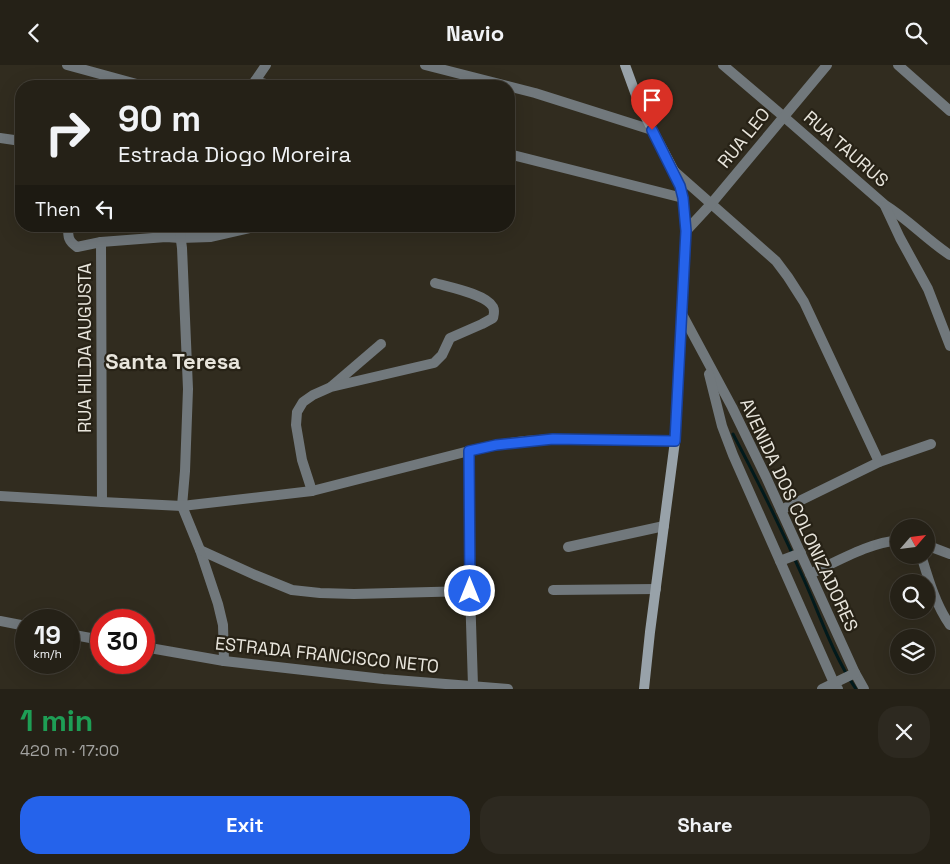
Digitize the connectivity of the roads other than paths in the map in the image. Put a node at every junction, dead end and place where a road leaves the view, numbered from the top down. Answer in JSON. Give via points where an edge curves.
{"nodes":[{"id":1,"x":67,"y":65,"type":"edge"},
{"id":2,"x":266,"y":65,"type":"edge"},
{"id":3,"x":425,"y":65,"type":"edge"},
{"id":4,"x":625,"y":65,"type":"edge"},
{"id":5,"x":723,"y":65,"type":"edge"},
{"id":6,"x":827,"y":65,"type":"edge"},
{"id":7,"x":898,"y":65,"type":"edge"},
{"id":8,"x":122,"y":80,"type":"edge"},
{"id":9,"x":257,"y":80,"type":"edge"},
{"id":10,"x":484,"y":80,"type":"edge"},
{"id":11,"x":515,"y":88,"type":"edge"},
{"id":12,"x":950,"y":111,"type":"edge"},
{"id":13,"x":783,"y":116,"type":"junction"},
{"id":14,"x":652,"y":130,"type":"junction"},
{"id":15,"x":0,"y":138,"type":"edge"},
{"id":16,"x":15,"y":140,"type":"edge"},
{"id":17,"x":515,"y":156,"type":"edge"},
{"id":18,"x":674,"y":171,"type":"junction"},
{"id":19,"x":683,"y":198,"type":"junction"},
{"id":20,"x":711,"y":204,"type":"junction"},
{"id":21,"x":885,"y":205,"type":"junction"},
{"id":22,"x":686,"y":231,"type":"junction"},
{"id":23,"x":68,"y":232,"type":"edge"},
{"id":24,"x":180,"y":232,"type":"edge"},
{"id":25,"x":233,"y":232,"type":"edge"},
{"id":26,"x":180,"y":238,"type":"junction"},
{"id":27,"x":101,"y":243,"type":"junction"},
{"id":28,"x":950,"y":255,"type":"edge"},
{"id":29,"x":435,"y":283,"type":"dead end"},
{"id":30,"x":682,"y":314,"type":"junction"},
{"id":31,"x":381,"y":344,"type":"dead end"},
{"id":32,"x":950,"y":346,"type":"edge"},
{"id":33,"x":703,"y":355,"type":"junction"},
{"id":34,"x":331,"y":387,"type":"junction"},
{"id":35,"x":675,"y":441,"type":"junction"},
{"id":36,"x":931,"y":444,"type":"dead end"},
{"id":37,"x":469,"y":451,"type":"junction"},
{"id":38,"x":879,"y":462,"type":"junction"},
{"id":39,"x":312,"y":491,"type":"junction"},
{"id":40,"x":0,"y":496,"type":"edge"},
{"id":41,"x":102,"y":502,"type":"junction"},
{"id":42,"x":182,"y":506,"type":"junction"},
{"id":43,"x":781,"y":510,"type":"junction"},
{"id":44,"x":664,"y":526,"type":"junction"},
{"id":45,"x":890,"y":541,"type":"edge"},
{"id":46,"x":568,"y":547,"type":"dead end"},
{"id":47,"x":935,"y":548,"type":"edge"},
{"id":48,"x":200,"y":550,"type":"junction"},
{"id":49,"x":798,"y":554,"type":"junction"},
{"id":50,"x":950,"y":554,"type":"edge"},
{"id":51,"x":782,"y":561,"type":"junction"},
{"id":52,"x":924,"y":564,"type":"edge"},
{"id":53,"x":810,"y":574,"type":"junction"},
{"id":54,"x":656,"y":589,"type":"junction"},
{"id":55,"x":553,"y":590,"type":"dead end"},
{"id":56,"x":470,"y":591,"type":"junction"},
{"id":57,"x":0,"y":621,"type":"edge"},
{"id":58,"x":15,"y":624,"type":"edge"},
{"id":59,"x":950,"y":625,"type":"edge"},
{"id":60,"x":155,"y":649,"type":"edge"},
{"id":61,"x":224,"y":661,"type":"junction"},
{"id":62,"x":853,"y":674,"type":"junction"},
{"id":63,"x":837,"y":684,"type":"edge"},
{"id":64,"x":473,"y":686,"type":"junction"},
{"id":65,"x":508,"y":689,"type":"edge"},
{"id":66,"x":644,"y":689,"type":"edge"},
{"id":67,"x":822,"y":689,"type":"edge"},
{"id":68,"x":864,"y":689,"type":"edge"}],
"edges":[{"from":1,"to":8,"type":"street"},
{"from":2,"to":9,"type":"street"},
{"from":3,"to":10,"type":"street"},
{"from":4,"to":14,"type":"street"},
{"from":5,"to":13,"type":"street","name":"RUA TAURUS"},
{"from":6,"to":13,"type":"street","name":"RUA LEO"},
{"from":7,"to":12,"type":"street"},
{"from":11,"to":14,"type":"street"},
{"from":13,"to":20,"type":"street","name":"RUA LEO"},
{"from":13,"to":21,"type":"street","name":"RUA TAURUS"},
{"from":14,"to":18,"type":"street"},
{"from":15,"to":16,"type":"street"},
{"from":17,"to":19,"type":"street"},
{"from":18,"to":19,"type":"street"},
{"from":18,"to":20,"type":"street"},
{"from":19,"to":22,"type":"street"},
{"from":20,"to":22,"type":"street","name":"RUA LEO"},
{"from":20,"to":38,"type":"street","via":[[776,261],[788,277],[804,303]]},
{"from":21,"to":28,"type":"street","name":"RUA TAURUS"},
{"from":21,"to":32,"type":"street","via":[[928,289]]},
{"from":22,"to":30,"type":"street"},
{"from":23,"to":27,"type":"street","name":"RUA HILDA AUGUSTA","via":[[71,243],[77,247]]},
{"from":24,"to":26,"type":"street"},
{"from":25,"to":26,"type":"street","via":[[211,237]]},
{"from":26,"to":27,"type":"street"},
{"from":26,"to":42,"type":"street","via":[[188,389]]},
{"from":27,"to":41,"type":"street","name":"RUA HILDA AUGUSTA"},
{"from":29,"to":34,"type":"street","via":[[481,296],[494,308],[493,318],[450,338],[434,363]]},
{"from":30,"to":33,"type":"street","name":"AVENIDA DOS COLONIZADORES"},
{"from":30,"to":35,"type":"street"},
{"from":31,"to":34,"type":"street"},
{"from":33,"to":43,"type":"street","name":"AVENIDA DOS COLONIZADORES","via":[[732,407]]},
{"from":33,"to":51,"type":"street","name":"AVENIDA DOS COLONIZADORES","via":[[733,455]]},
{"from":34,"to":39,"type":"street","via":[[312,395],[297,412],[302,460]]},
{"from":35,"to":37,"type":"street","via":[[553,439]]},
{"from":35,"to":44,"type":"street"},
{"from":36,"to":38,"type":"street"},
{"from":37,"to":39,"type":"street"},
{"from":37,"to":56,"type":"street"},
{"from":38,"to":43,"type":"street"},
{"from":39,"to":42,"type":"street"},
{"from":40,"to":41,"type":"street"},
{"from":41,"to":42,"type":"street"},
{"from":42,"to":48,"type":"street"},
{"from":43,"to":49,"type":"street","name":"AVENIDA DOS COLONIZADORES"},
{"from":44,"to":46,"type":"street"},
{"from":44,"to":54,"type":"street"},
{"from":45,"to":53,"type":"street"},
{"from":47,"to":50,"type":"street"},
{"from":48,"to":56,"type":"street","via":[[292,589],[354,594]]},
{"from":48,"to":61,"type":"street","via":[[223,625]]},
{"from":49,"to":51,"type":"street"},
{"from":49,"to":53,"type":"street","name":"AVENIDA DOS COLONIZADORES"},
{"from":51,"to":63,"type":"street","name":"AVENIDA DOS COLONIZADORES"},
{"from":52,"to":59,"type":"street"},
{"from":53,"to":62,"type":"street","name":"AVENIDA DOS COLONIZADORES"},
{"from":54,"to":55,"type":"street"},
{"from":54,"to":66,"type":"street"},
{"from":56,"to":64,"type":"street"},
{"from":57,"to":58,"type":"street"},
{"from":60,"to":61,"type":"street","name":"ESTRADA FRANCISCO NETO"},
{"from":61,"to":64,"type":"street","name":"ESTRADA FRANCISCO NETO"},
{"from":62,"to":63,"type":"street"},
{"from":62,"to":68,"type":"street","name":"AVENIDA DOS COLONIZADORES"},
{"from":63,"to":67,"type":"street"},
{"from":64,"to":65,"type":"street","name":"ESTRADA FRANCISCO NETO"}]}
